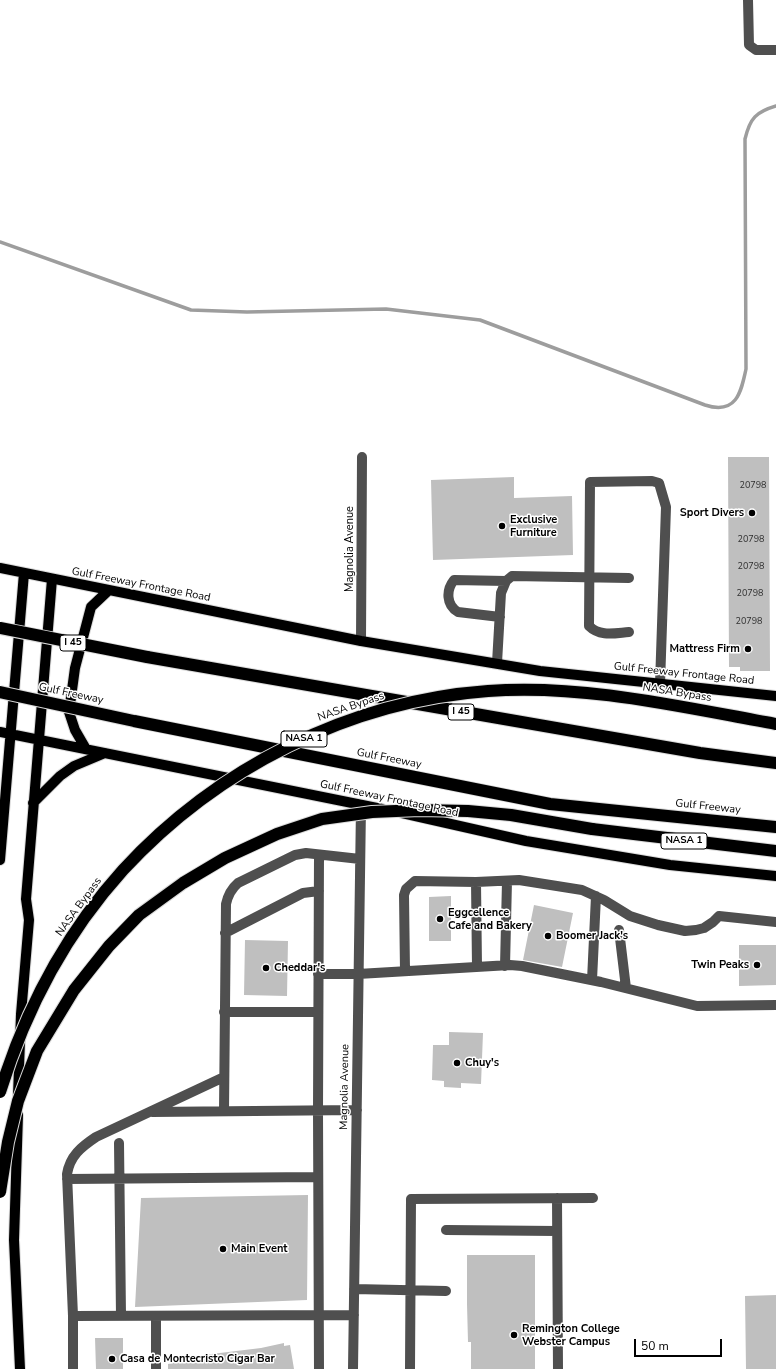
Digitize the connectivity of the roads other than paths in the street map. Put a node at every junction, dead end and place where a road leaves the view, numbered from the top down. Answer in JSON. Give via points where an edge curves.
{"nodes":[{"id":1,"x":748,"y":0,"type":"edge"},
{"id":2,"x":776,"y":50,"type":"edge"},
{"id":3,"x":362,"y":457,"type":"dead end"},
{"id":4,"x":0,"y":568,"type":"edge"},
{"id":5,"x":24,"y":573,"type":"junction"},
{"id":6,"x":590,"y":577,"type":"junction"},
{"id":7,"x":629,"y":578,"type":"dead end"},
{"id":8,"x":52,"y":579,"type":"junction"},
{"id":9,"x":506,"y":581,"type":"junction"},
{"id":10,"x":108,"y":590,"type":"junction"},
{"id":11,"x":500,"y":616,"type":"junction"},
{"id":12,"x":0,"y":628,"type":"edge"},
{"id":13,"x":629,"y":632,"type":"dead end"},
{"id":14,"x":361,"y":641,"type":"junction"},
{"id":15,"x":497,"y":663,"type":"junction"},
{"id":16,"x":660,"y":684,"type":"junction"},
{"id":17,"x":0,"y":692,"type":"edge"},
{"id":18,"x":776,"y":696,"type":"edge"},
{"id":19,"x":776,"y":724,"type":"edge"},
{"id":20,"x":5,"y":733,"type":"edge"},
{"id":21,"x":39,"y":740,"type":"junction"},
{"id":22,"x":86,"y":749,"type":"junction"},
{"id":23,"x":105,"y":753,"type":"junction"},
{"id":24,"x":776,"y":763,"type":"edge"},
{"id":25,"x":0,"y":772,"type":"edge"},
{"id":26,"x":6,"y":784,"type":"junction"},
{"id":27,"x":33,"y":803,"type":"junction"},
{"id":28,"x":361,"y":804,"type":"junction"},
{"id":29,"x":776,"y":827,"type":"edge"},
{"id":30,"x":776,"y":851,"type":"edge"},
{"id":31,"x":319,"y":855,"type":"junction"},
{"id":32,"x":360,"y":859,"type":"junction"},
{"id":33,"x":0,"y":860,"type":"edge"},
{"id":34,"x":776,"y":876,"type":"edge"},
{"id":35,"x":507,"y":880,"type":"junction"},
{"id":36,"x":476,"y":882,"type":"junction"},
{"id":37,"x":319,"y":891,"type":"junction"},
{"id":38,"x":596,"y":896,"type":"junction"},
{"id":39,"x":776,"y":922,"type":"edge"},
{"id":40,"x":619,"y":930,"type":"dead end"},
{"id":41,"x":225,"y":933,"type":"junction"},
{"id":42,"x":505,"y":966,"type":"junction"},
{"id":43,"x":477,"y":967,"type":"junction"},
{"id":44,"x":405,"y":971,"type":"junction"},
{"id":45,"x":318,"y":974,"type":"junction"},
{"id":46,"x":358,"y":974,"type":"junction"},
{"id":47,"x":592,"y":980,"type":"junction"},
{"id":48,"x":626,"y":988,"type":"junction"},
{"id":49,"x":776,"y":1005,"type":"edge"},
{"id":50,"x":224,"y":1012,"type":"junction"},
{"id":51,"x":318,"y":1012,"type":"junction"},
{"id":52,"x":224,"y":1077,"type":"junction"},
{"id":53,"x":0,"y":1092,"type":"edge"},
{"id":54,"x":318,"y":1110,"type":"junction"},
{"id":55,"x":357,"y":1110,"type":"junction"},
{"id":56,"x":224,"y":1111,"type":"junction"},
{"id":57,"x":148,"y":1112,"type":"junction"},
{"id":58,"x":119,"y":1143,"type":"dead end"},
{"id":59,"x":318,"y":1177,"type":"junction"},
{"id":60,"x":68,"y":1179,"type":"junction"},
{"id":61,"x":119,"y":1179,"type":"junction"},
{"id":62,"x":0,"y":1192,"type":"edge"},
{"id":63,"x":557,"y":1198,"type":"junction"},
{"id":64,"x":593,"y":1198,"type":"dead end"},
{"id":65,"x":446,"y":1230,"type":"dead end"},
{"id":66,"x":557,"y":1231,"type":"junction"},
{"id":67,"x":354,"y":1289,"type":"junction"},
{"id":68,"x":410,"y":1290,"type":"junction"},
{"id":69,"x":446,"y":1291,"type":"dead end"},
{"id":70,"x":318,"y":1315,"type":"junction"},
{"id":71,"x":354,"y":1315,"type":"junction"},
{"id":72,"x":73,"y":1316,"type":"junction"},
{"id":73,"x":121,"y":1316,"type":"junction"},
{"id":74,"x":156,"y":1316,"type":"junction"},
{"id":75,"x":20,"y":1369,"type":"edge"},
{"id":76,"x":73,"y":1369,"type":"edge"},
{"id":77,"x":156,"y":1369,"type":"edge"},
{"id":78,"x":319,"y":1369,"type":"edge"},
{"id":79,"x":353,"y":1369,"type":"edge"},
{"id":80,"x":410,"y":1369,"type":"edge"},
{"id":81,"x":558,"y":1369,"type":"edge"}],
"edges":[{"from":1,"to":2,"type":"street","via":[[749,45],[756,50]]},
{"from":3,"to":14,"type":"street","name":"Magnolia Avenue"},
{"from":4,"to":5,"type":"main road","name":"Gulf Freeway Frontage Road"},
{"from":5,"to":8,"type":"main road","name":"Gulf Freeway Frontage Road"},
{"from":5,"to":20,"type":"main road"},
{"from":6,"to":7,"type":"street"},
{"from":6,"to":9,"type":"street","via":[[512,576]]},
{"from":6,"to":13,"type":"street","via":[[589,626],[602,634]]},
{"from":6,"to":16,"type":"street","via":[[590,482],[659,483],[666,507]]},
{"from":8,"to":10,"type":"main road","name":"Gulf Freeway Frontage Road"},
{"from":8,"to":21,"type":"main road"},
{"from":9,"to":11,"type":"street","via":[[501,593]]},
{"from":9,"to":11,"type":"street","via":[[454,580],[450,585],[449,603],[458,612]]},
{"from":10,"to":14,"type":"main road","name":"Gulf Freeway Frontage Road"},
{"from":10,"to":22,"type":"main road","via":[[91,607],[75,668],[70,712],[75,730]]},
{"from":11,"to":15,"type":"street"},
{"from":12,"to":24,"type":"highway","number":"I 45","bridge":true,"via":[[147,657],[692,752]]},
{"from":14,"to":15,"type":"main road","name":"Gulf Freeway Frontage Road"},
{"from":15,"to":16,"type":"main road","name":"Gulf Freeway Frontage Road"},
{"from":16,"to":18,"type":"main road","name":"Gulf Freeway Frontage Road"},
{"from":17,"to":29,"type":"highway","name":"Gulf Freeway","bridge":true,"via":[[550,804]]},
{"from":19,"to":53,"type":"highway","name":"NASA Bypass","number":"NASA 1","bridge":true,"via":[[595,694],[526,690],[490,691],[455,694],[388,708],[356,717],[290,745],[257,762],[198,802],[122,871],[83,921],[50,973],[22,1031]]},
{"from":20,"to":21,"type":"main road","name":"Gulf Freeway Frontage Road"},
{"from":20,"to":26,"type":"main road"},
{"from":21,"to":22,"type":"main road","name":"Gulf Freeway Frontage Road"},
{"from":21,"to":27,"type":"main road"},
{"from":22,"to":23,"type":"main road","name":"Gulf Freeway Frontage Road"},
{"from":23,"to":27,"type":"main road","via":[[74,766]]},
{"from":23,"to":28,"type":"main road","name":"Gulf Freeway Frontage Road"},
{"from":25,"to":26,"type":"main road"},
{"from":26,"to":33,"type":"main road"},
{"from":27,"to":75,"type":"main road","via":[[26,899],[29,920],[21,1014],[14,1240]]},
{"from":28,"to":32,"type":"street","name":"Magnolia Avenue"},
{"from":28,"to":34,"type":"main road","name":"Gulf Freeway Frontage Road","via":[[526,840],[670,865]]},
{"from":30,"to":62,"type":"highway","number":"NASA 1","bridge":true,"via":[[468,811],[372,812],[322,820],[276,834],[225,858],[183,883],[139,915],[109,946],[74,990],[37,1051],[18,1101]]},
{"from":31,"to":32,"type":"street"},
{"from":31,"to":37,"type":"street"},
{"from":31,"to":41,"type":"street","via":[[306,853],[295,856],[238,883],[228,895]]},
{"from":32,"to":46,"type":"street","name":"Magnolia Avenue"},
{"from":35,"to":36,"type":"street"},
{"from":35,"to":38,"type":"street","via":[[582,890]]},
{"from":35,"to":42,"type":"street"},
{"from":36,"to":43,"type":"street"},
{"from":36,"to":44,"type":"street","via":[[415,881],[406,889]]},
{"from":37,"to":41,"type":"street","via":[[302,893]]},
{"from":37,"to":45,"type":"street"},
{"from":38,"to":39,"type":"street","via":[[630,916],[685,931],[704,928],[719,916]]},
{"from":38,"to":47,"type":"street"},
{"from":40,"to":48,"type":"street"},
{"from":41,"to":50,"type":"street"},
{"from":42,"to":43,"type":"street"},
{"from":42,"to":47,"type":"street","via":[[522,966]]},
{"from":43,"to":44,"type":"street"},
{"from":44,"to":46,"type":"street"},
{"from":45,"to":46,"type":"street"},
{"from":45,"to":51,"type":"street"},
{"from":46,"to":55,"type":"street","name":"Magnolia Avenue"},
{"from":47,"to":48,"type":"street"},
{"from":48,"to":49,"type":"street","via":[[697,1006]]},
{"from":50,"to":51,"type":"street"},
{"from":50,"to":52,"type":"street"},
{"from":51,"to":54,"type":"street"},
{"from":52,"to":56,"type":"street"},
{"from":52,"to":57,"type":"street"},
{"from":54,"to":55,"type":"street"},
{"from":54,"to":56,"type":"street"},
{"from":54,"to":59,"type":"street"},
{"from":55,"to":67,"type":"street","name":"Magnolia Avenue"},
{"from":56,"to":57,"type":"street"},
{"from":57,"to":60,"type":"street","via":[[86,1143],[69,1164]]},
{"from":58,"to":61,"type":"street"},
{"from":59,"to":61,"type":"street"},
{"from":59,"to":70,"type":"street"},
{"from":60,"to":61,"type":"street"},
{"from":60,"to":72,"type":"street"},
{"from":61,"to":73,"type":"street"},
{"from":63,"to":64,"type":"street"},
{"from":63,"to":66,"type":"street"},
{"from":63,"to":68,"type":"street","via":[[411,1199]]},
{"from":65,"to":66,"type":"street"},
{"from":66,"to":81,"type":"street"},
{"from":67,"to":68,"type":"street"},
{"from":67,"to":71,"type":"street","name":"Magnolia Avenue"},
{"from":68,"to":69,"type":"street"},
{"from":68,"to":80,"type":"street"},
{"from":70,"to":71,"type":"street"},
{"from":70,"to":74,"type":"street"},
{"from":70,"to":78,"type":"street"},
{"from":71,"to":79,"type":"street","name":"Magnolia Avenue"},
{"from":72,"to":73,"type":"street"},
{"from":72,"to":76,"type":"street"},
{"from":73,"to":74,"type":"street"},
{"from":74,"to":77,"type":"street"}]}
